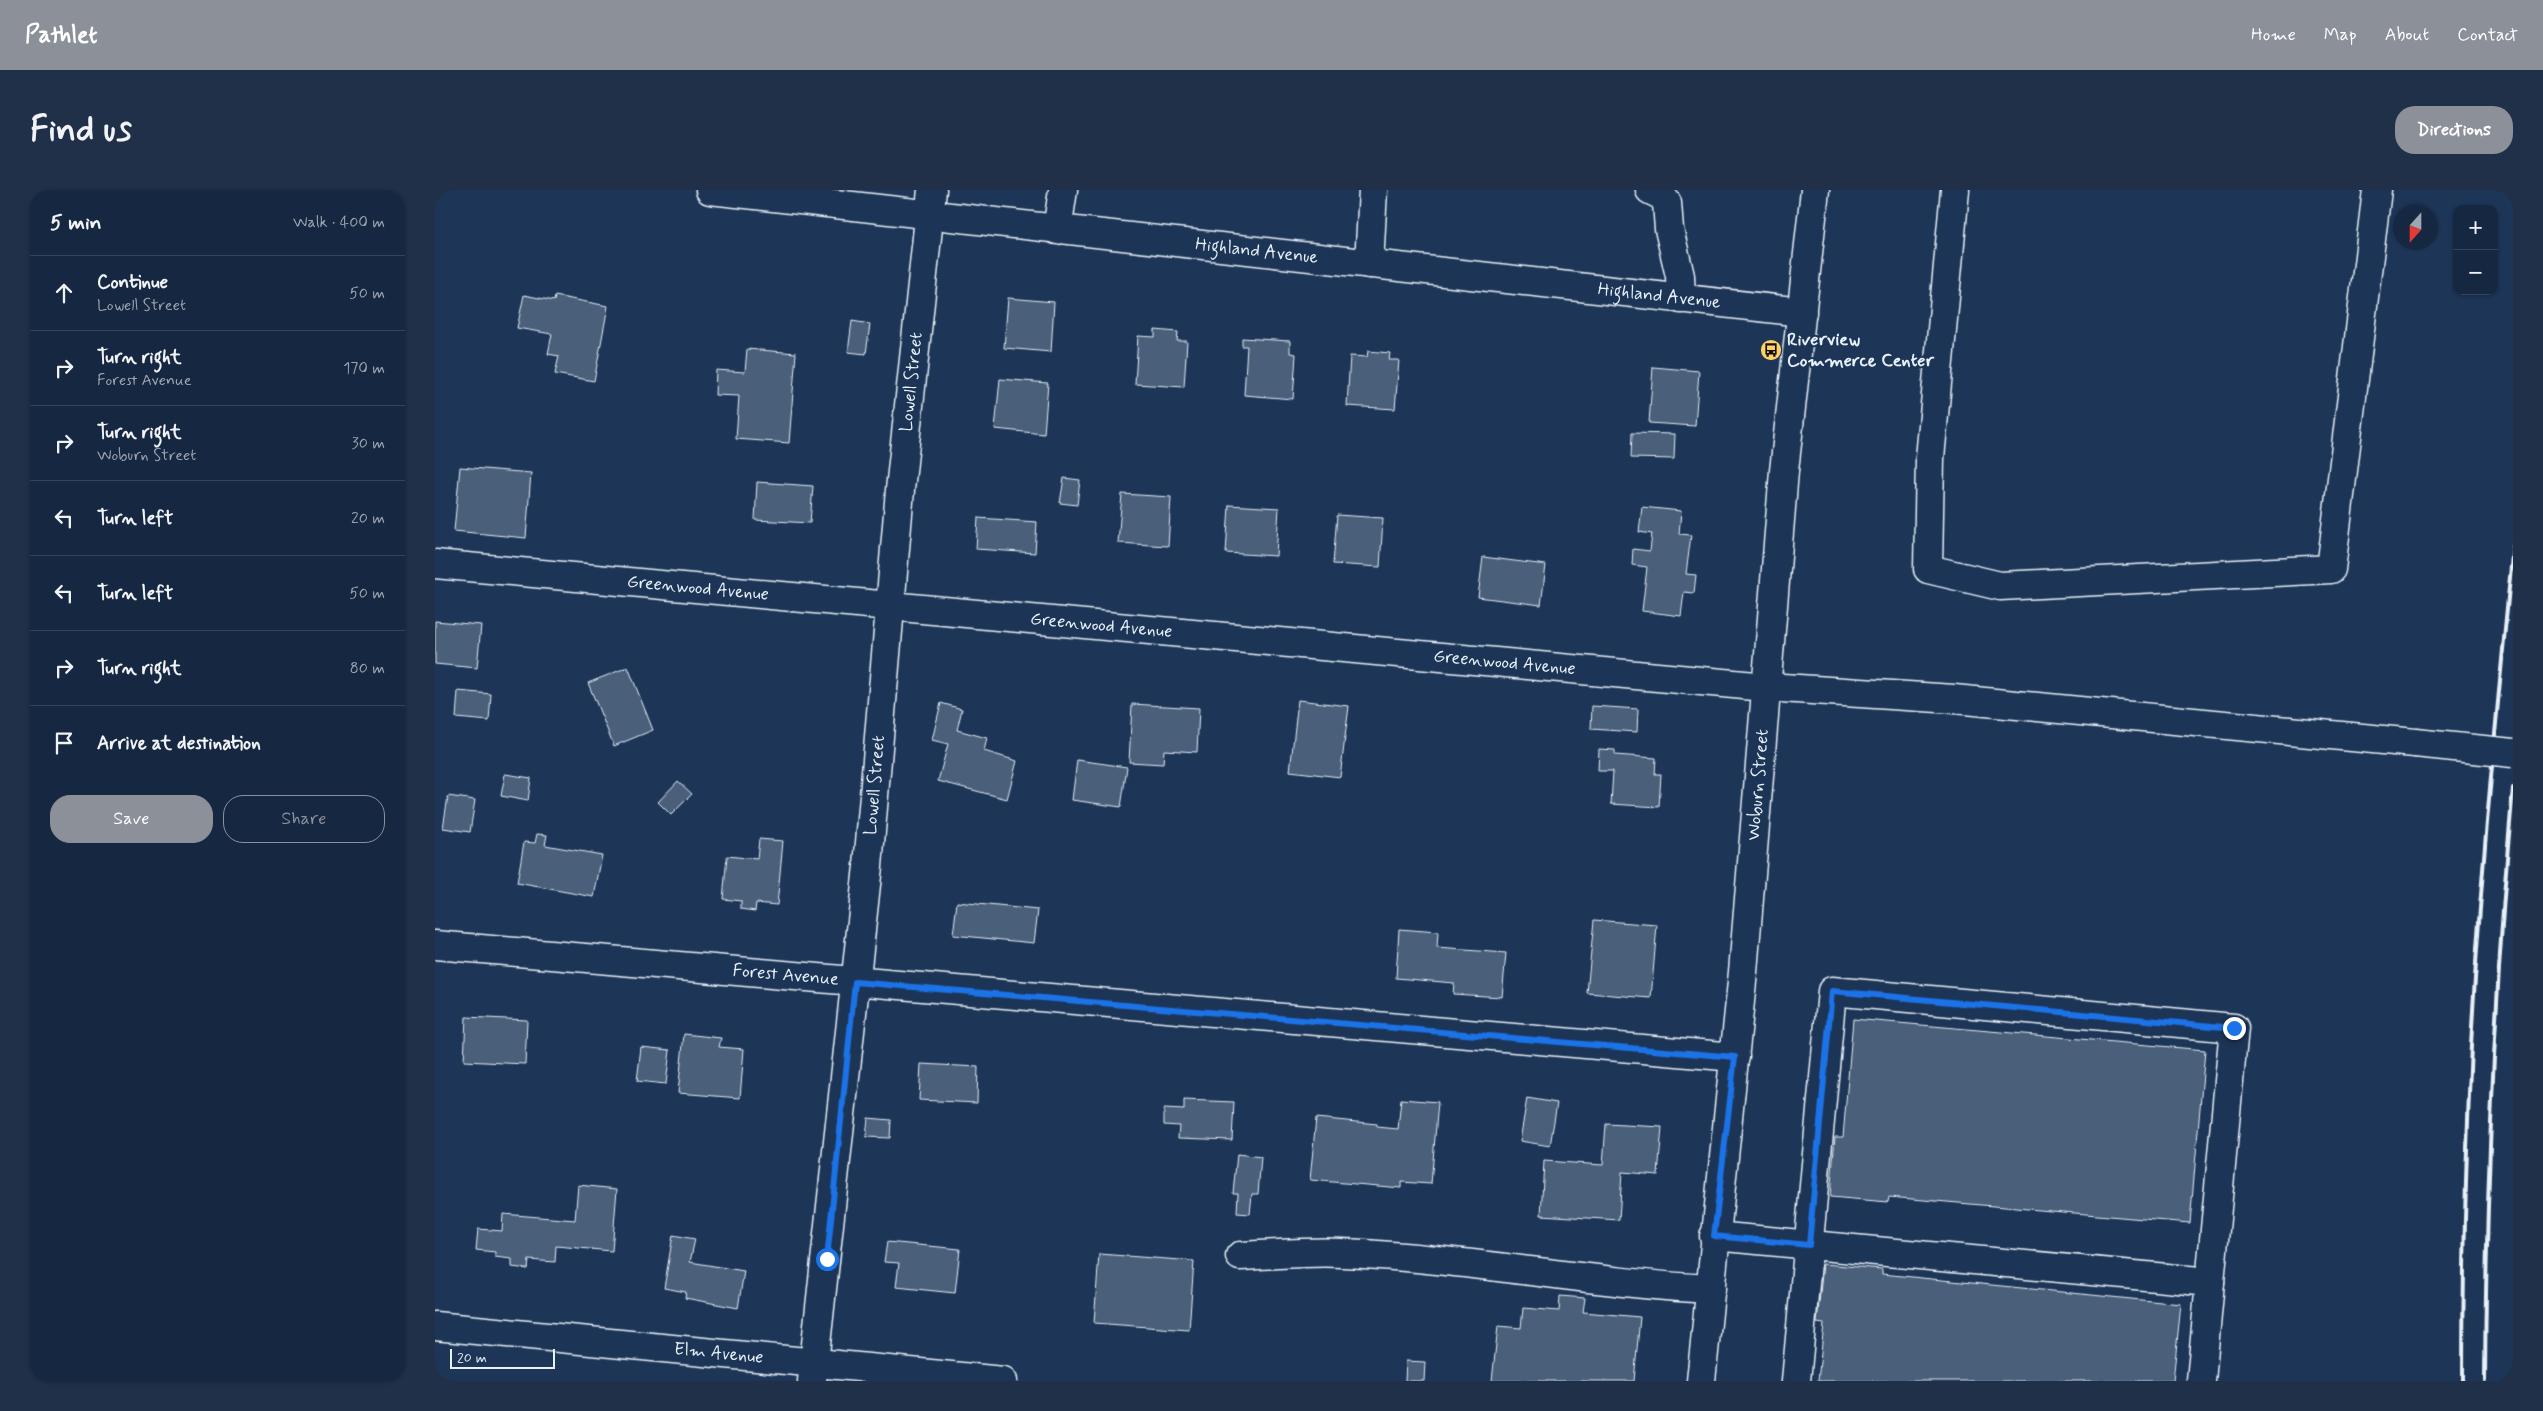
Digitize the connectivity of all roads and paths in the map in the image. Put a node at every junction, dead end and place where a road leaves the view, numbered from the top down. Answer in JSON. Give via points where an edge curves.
{"nodes":[{"id":1,"x":710,"y":190,"type":"edge"},
{"id":2,"x":1063,"y":190,"type":"edge"},
{"id":3,"x":1373,"y":190,"type":"edge"},
{"id":4,"x":1650,"y":190,"type":"edge"},
{"id":5,"x":1815,"y":190,"type":"edge"},
{"id":6,"x":1955,"y":190,"type":"edge"},
{"id":7,"x":2377,"y":190,"type":"edge"},
{"id":8,"x":931,"y":202,"type":"edge"},
{"id":9,"x":1057,"y":230,"type":"junction"},
{"id":10,"x":1369,"y":264,"type":"junction"},
{"id":11,"x":1681,"y":298,"type":"junction"},
{"id":12,"x":1802,"y":312,"type":"junction"},
{"id":13,"x":435,"y":564,"type":"edge"},
{"id":14,"x":890,"y":607,"type":"junction"},
{"id":15,"x":1766,"y":687,"type":"junction"},
{"id":16,"x":2513,"y":752,"type":"edge"},
{"id":17,"x":435,"y":945,"type":"edge"},
{"id":18,"x":855,"y":982,"type":"junction"},
{"id":19,"x":1735,"y":1057,"type":"junction"},
{"id":20,"x":1714,"y":1236,"type":"junction"},
{"id":21,"x":1809,"y":1245,"type":"junction"},
{"id":22,"x":1241,"y":1256,"type":"dead end"},
{"id":23,"x":2210,"y":1282,"type":"junction"},
{"id":24,"x":1711,"y":1288,"type":"junction"},
{"id":25,"x":435,"y":1326,"type":"edge"},
{"id":26,"x":813,"y":1371,"type":"edge"},
{"id":27,"x":1003,"y":1381,"type":"edge"},
{"id":28,"x":1701,"y":1381,"type":"edge"},
{"id":29,"x":1796,"y":1381,"type":"edge"},
{"id":30,"x":2201,"y":1381,"type":"edge"}],
"edges":[{"from":1,"to":8,"type":"street","name":"Highland Avenue"},
{"from":2,"to":9,"type":"street"},
{"from":3,"to":10,"type":"street"},
{"from":4,"to":11,"type":"street","via":[[1662,196],[1667,203]]},
{"from":5,"to":12,"type":"street","name":"Woburn Street"},
{"from":6,"to":7,"type":"street","via":[[1930,458],[1928,569],[2000,586],[2331,569]]},
{"from":8,"to":9,"type":"street","name":"Highland Avenue"},
{"from":8,"to":14,"type":"street","name":"Lowell Street"},
{"from":9,"to":10,"type":"street","name":"Highland Avenue"},
{"from":10,"to":11,"type":"street","name":"Highland Avenue"},
{"from":11,"to":12,"type":"street","name":"Highland Avenue"},
{"from":12,"to":15,"type":"street","name":"Woburn Street","via":[[1784,471]]},
{"from":13,"to":14,"type":"street","name":"Greenwood Avenue"},
{"from":14,"to":15,"type":"street","name":"Greenwood Avenue"},
{"from":14,"to":18,"type":"street","name":"Lowell Street"},
{"from":15,"to":16,"type":"street","name":"Greenwood Avenue","bridge":true,"via":[[1954,699]]},
{"from":15,"to":19,"type":"street","name":"Woburn Street"},
{"from":17,"to":18,"type":"street","name":"Forest Avenue"},
{"from":18,"to":19,"type":"street","name":"Forest Avenue"},
{"from":18,"to":26,"type":"street","name":"Lowell Street"},
{"from":19,"to":20,"type":"street","name":"Woburn Street"},
{"from":20,"to":21,"type":"street"},
{"from":20,"to":24,"type":"street","name":"Woburn Street"},
{"from":21,"to":23,"type":"street"},
{"from":21,"to":23,"type":"street","via":[[1832,991],[2234,1028]]},
{"from":21,"to":29,"type":"street"},
{"from":22,"to":24,"type":"street","via":[[1342,1253],[1457,1262],[1647,1286]]},
{"from":23,"to":30,"type":"street"},
{"from":24,"to":28,"type":"street","name":"Woburn Street"},
{"from":25,"to":26,"type":"street","name":"Elm Avenue"},
{"from":26,"to":27,"type":"street","name":"Elm Avenue"}]}
